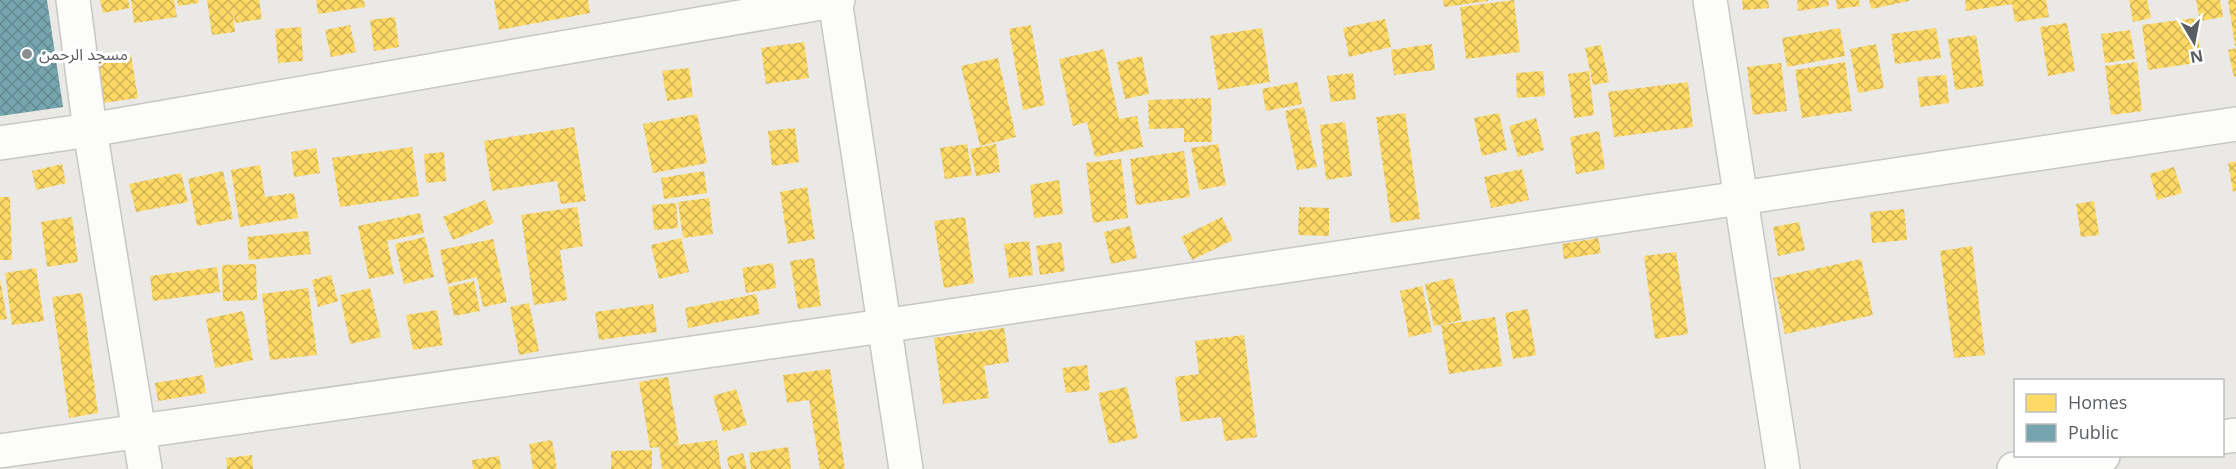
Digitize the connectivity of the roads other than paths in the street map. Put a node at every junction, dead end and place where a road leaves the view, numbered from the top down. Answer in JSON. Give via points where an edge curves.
{"nodes":[{"id":1,"x":73,"y":0,"type":"edge"},
{"id":2,"x":836,"y":0,"type":"edge"},
{"id":3,"x":1710,"y":0,"type":"edge"},
{"id":4,"x":2236,"y":124,"type":"edge"},
{"id":5,"x":90,"y":130,"type":"junction"},
{"id":6,"x":0,"y":143,"type":"edge"},
{"id":7,"x":1741,"y":196,"type":"junction"},
{"id":8,"x":883,"y":326,"type":"junction"},
{"id":9,"x":139,"y":431,"type":"junction"},
{"id":10,"x":0,"y":451,"type":"edge"},
{"id":11,"x":2096,"y":457,"type":"edge"},
{"id":12,"x":145,"y":469,"type":"edge"},
{"id":13,"x":906,"y":469,"type":"edge"},
{"id":14,"x":1783,"y":469,"type":"edge"},
{"id":15,"x":2014,"y":469,"type":"edge"}],
"edges":[{"from":1,"to":5,"type":"street"},
{"from":2,"to":5,"type":"street"},
{"from":2,"to":8,"type":"street"},
{"from":3,"to":7,"type":"street"},
{"from":4,"to":7,"type":"street"},
{"from":5,"to":6,"type":"street"},
{"from":5,"to":9,"type":"street"},
{"from":7,"to":8,"type":"street"},
{"from":7,"to":14,"type":"street"},
{"from":8,"to":9,"type":"street"},
{"from":8,"to":13,"type":"street"},
{"from":9,"to":10,"type":"street"},
{"from":9,"to":12,"type":"street"},
{"from":11,"to":15,"type":"street"}]}
